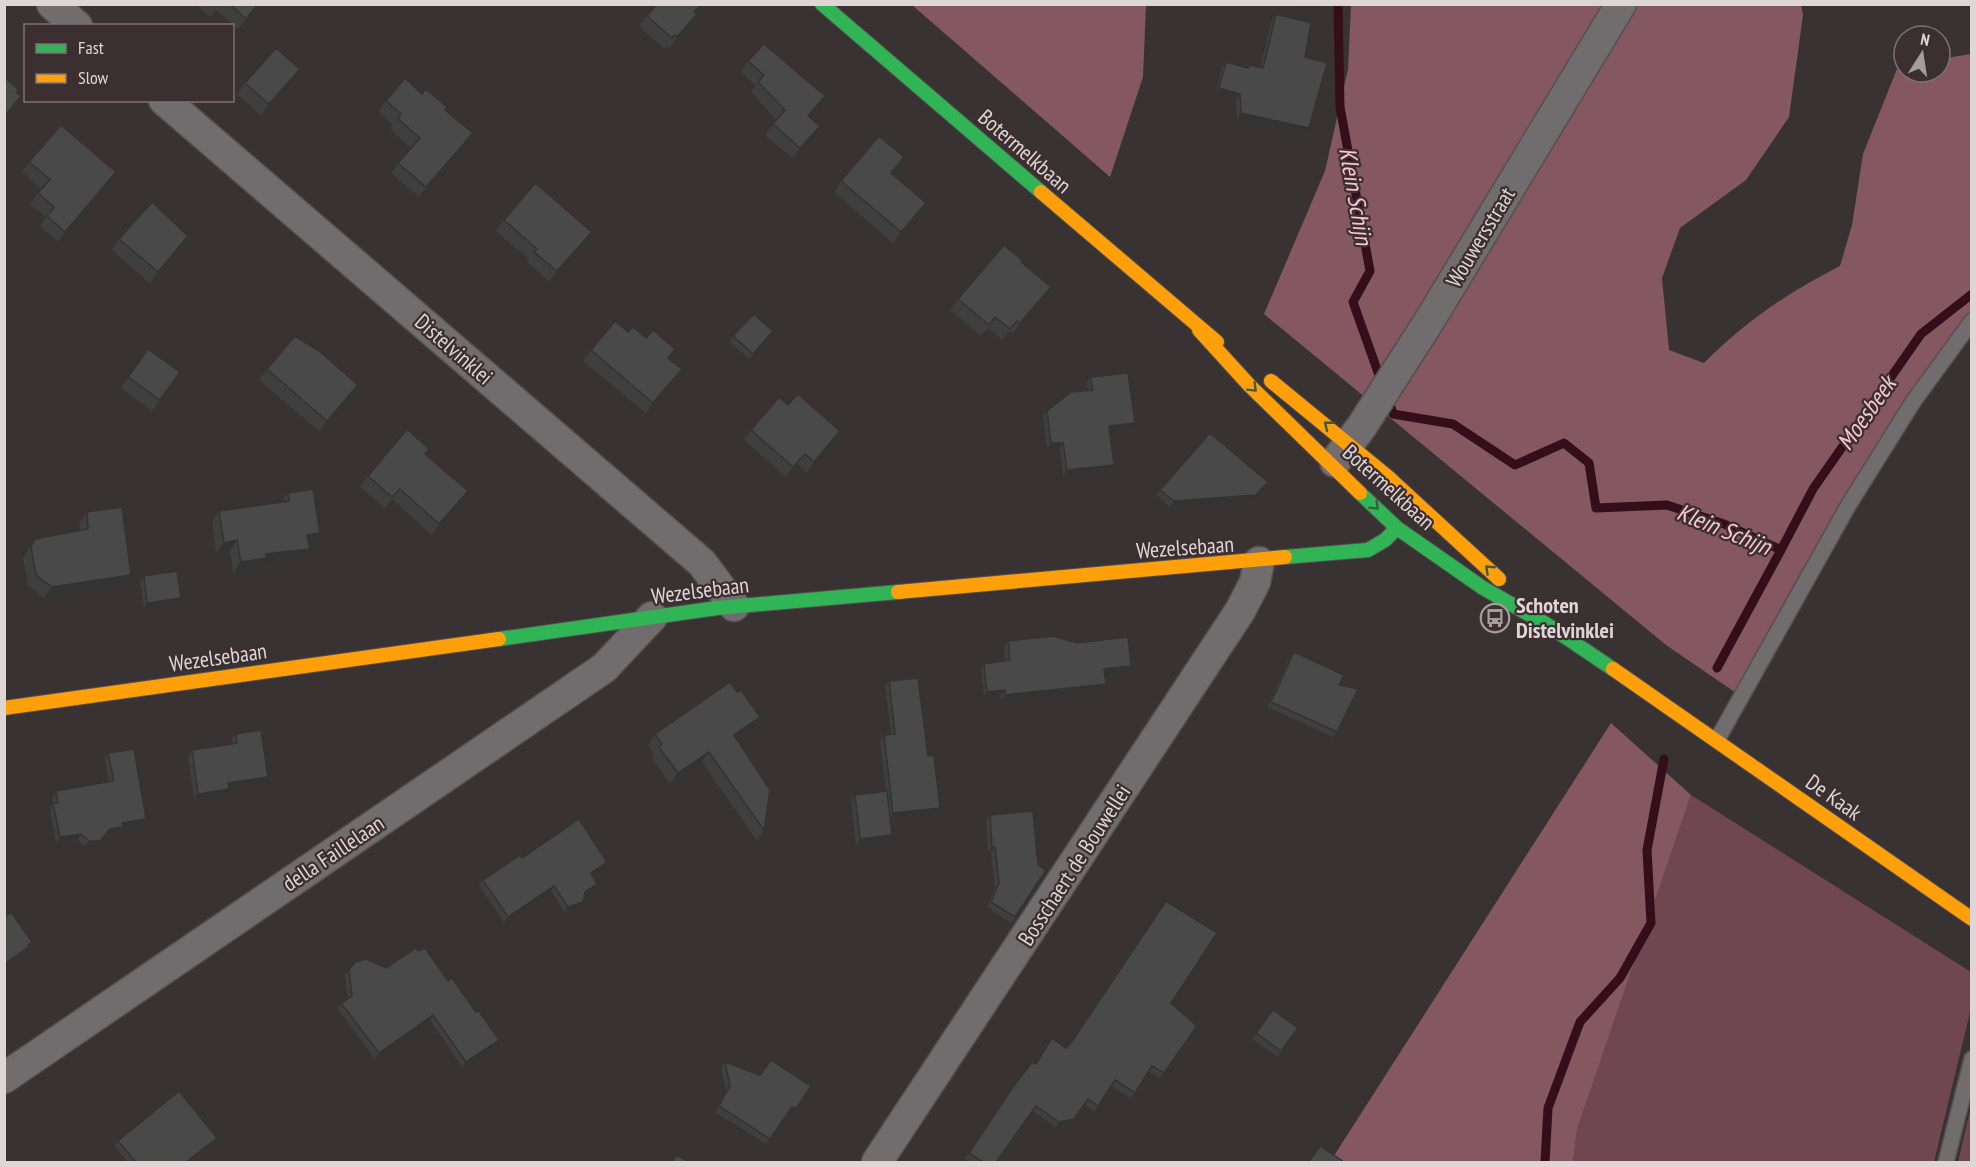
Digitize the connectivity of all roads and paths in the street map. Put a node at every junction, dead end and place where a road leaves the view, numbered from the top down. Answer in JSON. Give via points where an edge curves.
{"nodes":[{"id":1,"x":52,"y":4,"type":"edge"},
{"id":2,"x":822,"y":4,"type":"edge"},
{"id":3,"x":1621,"y":4,"type":"edge"},
{"id":4,"x":75,"y":24,"type":"edge"},
{"id":5,"x":166,"y":102,"type":"edge"},
{"id":6,"x":1971,"y":321,"type":"edge"},
{"id":7,"x":1199,"y":330,"type":"junction"},
{"id":8,"x":1341,"y":454,"type":"junction"},
{"id":9,"x":1397,"y":528,"type":"junction"},
{"id":10,"x":1259,"y":562,"type":"junction"},
{"id":11,"x":734,"y":606,"type":"junction"},
{"id":12,"x":652,"y":617,"type":"junction"},
{"id":13,"x":1546,"y":624,"type":"junction"},
{"id":14,"x":4,"y":708,"type":"edge"},
{"id":15,"x":1672,"y":708,"type":"joint"},
{"id":16,"x":1717,"y":740,"type":"junction"},
{"id":17,"x":1971,"y":919,"type":"edge"},
{"id":18,"x":1971,"y":1059,"type":"edge"},
{"id":19,"x":4,"y":1078,"type":"edge"},
{"id":20,"x":878,"y":1162,"type":"edge"},
{"id":21,"x":1946,"y":1162,"type":"edge"}],
"edges":[{"from":1,"to":4,"type":"street"},
{"from":2,"to":7,"type":"main road","name":"Botermelkbaan"},
{"from":3,"to":8,"type":"street","name":"Wouwersstraat","via":[[1431,318]]},
{"from":5,"to":11,"type":"street","name":"Distelvinklei","via":[[702,563]]},
{"from":6,"to":16,"type":"lane","via":[[1913,402],[1848,506]]},
{"from":8,"to":7,"type":"main road","name":"Botermelkbaan","one_way":true,"via":[[1255,369]]},
{"from":7,"to":8,"type":"main road","name":"Botermelkbaan","one_way":true,"via":[[1250,386]]},
{"from":8,"to":9,"type":"main road","name":"Botermelkbaan","one_way":true},
{"from":13,"to":8,"type":"main road","name":"Botermelkbaan","one_way":true},
{"from":9,"to":10,"type":"main road","name":"Wezelsebaan","via":[[1368,550]]},
{"from":9,"to":13,"type":"main road","name":"Botermelkbaan","via":[[1483,588]]},
{"from":10,"to":11,"type":"main road","name":"Wezelsebaan"},
{"from":10,"to":20,"type":"street","name":"Bosschaert de Bouwellei","via":[[1255,582],[1240,611]]},
{"from":11,"to":12,"type":"main road","name":"Wezelsebaan"},
{"from":12,"to":14,"type":"main road","name":"Wezelsebaan"},
{"from":12,"to":19,"type":"street","name":"della Faillelaan","via":[[604,668]]},
{"from":13,"to":15,"type":"main road","name":"Botermelkbaan"},
{"from":15,"to":16,"type":"main road","name":"De Kaak"},
{"from":16,"to":17,"type":"main road","name":"De Kaak"},
{"from":18,"to":21,"type":"lane"}]}
